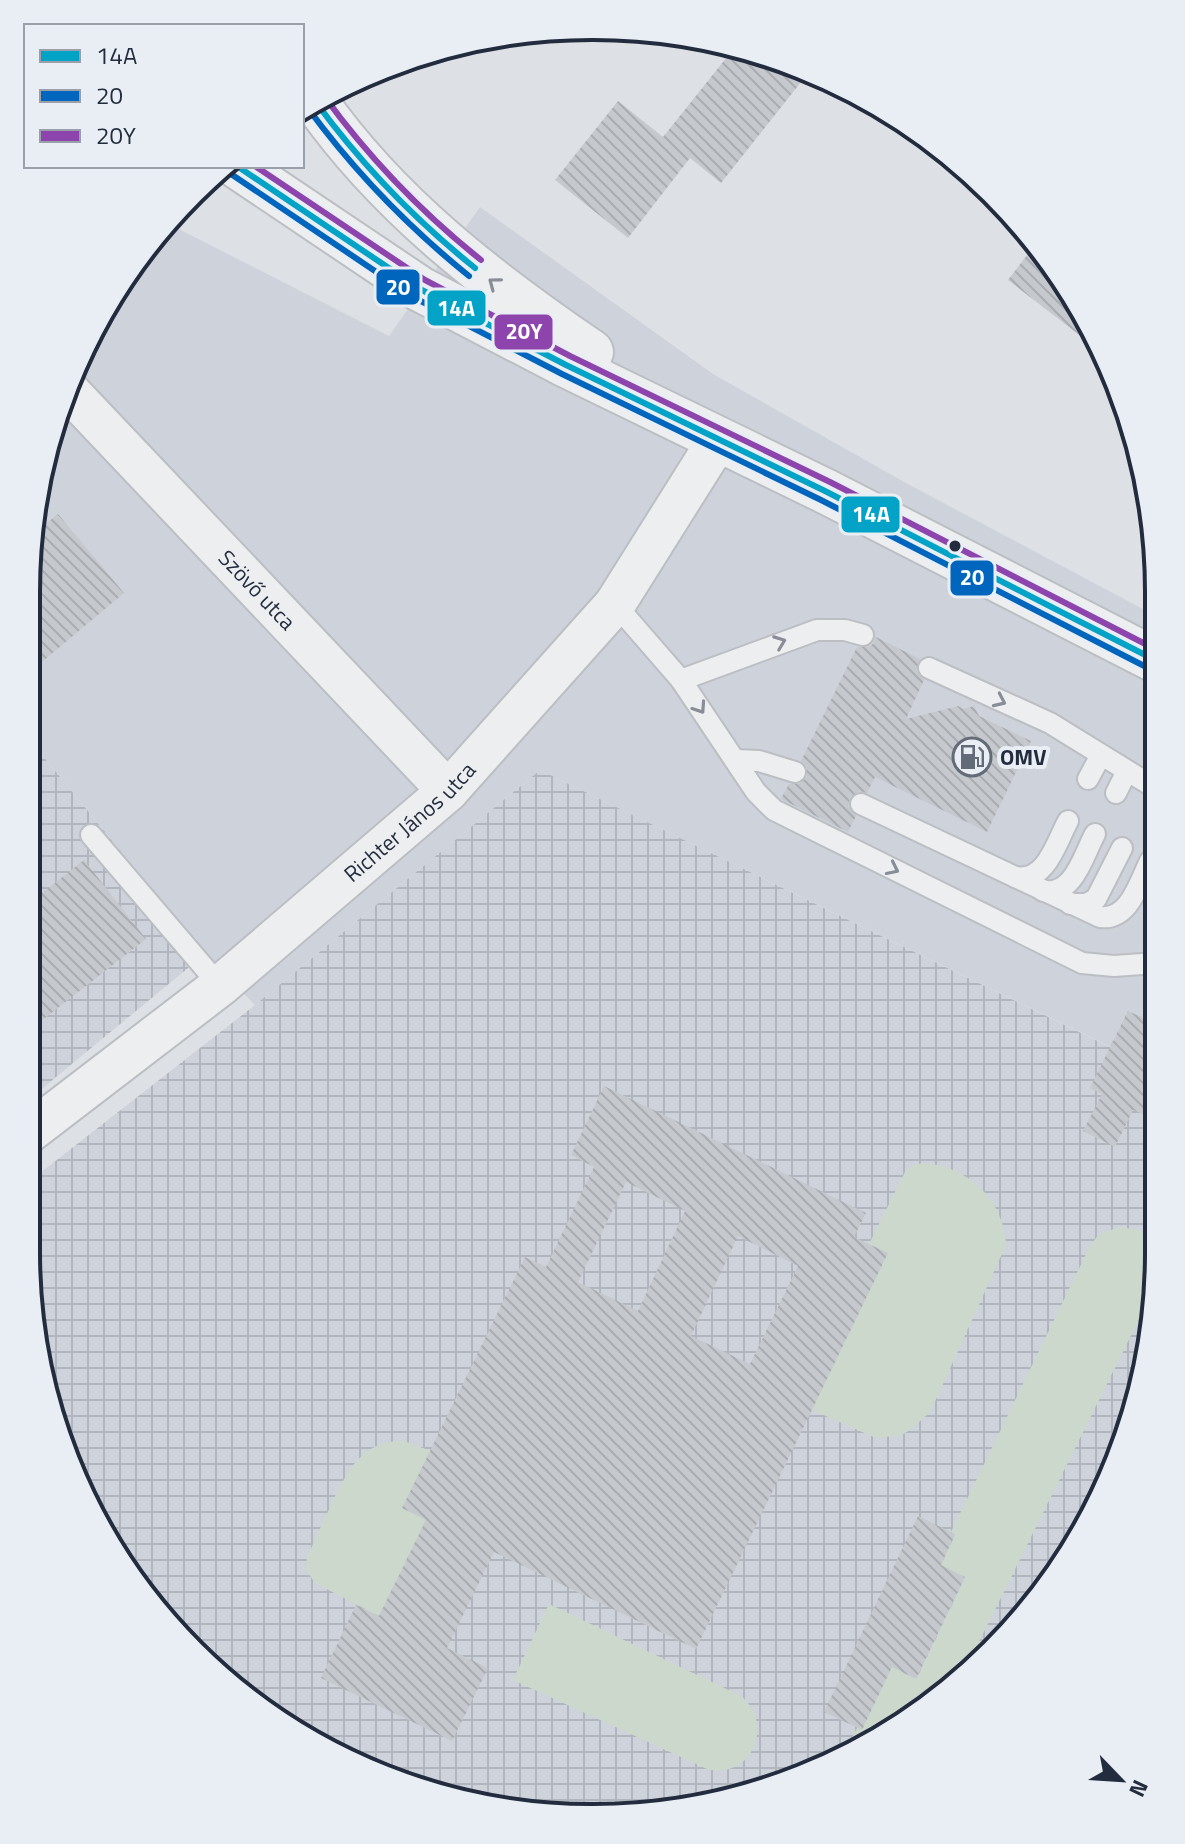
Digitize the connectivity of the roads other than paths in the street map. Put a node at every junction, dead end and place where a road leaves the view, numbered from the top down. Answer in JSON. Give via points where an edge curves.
{"nodes":[{"id":1,"x":322,"y":111,"type":"edge"},
{"id":2,"x":240,"y":168,"type":"edge"},
{"id":3,"x":75,"y":398,"type":"edge"},
{"id":4,"x":718,"y":440,"type":"junction"},
{"id":5,"x":615,"y":604,"type":"junction"},
{"id":6,"x":863,"y":635,"type":"dead end"},
{"id":7,"x":1145,"y":655,"type":"edge"},
{"id":8,"x":929,"y":668,"type":"dead end"},
{"id":9,"x":681,"y":680,"type":"junction"},
{"id":10,"x":1101,"y":755,"type":"junction"},
{"id":11,"x":735,"y":760,"type":"junction"},
{"id":12,"x":1127,"y":771,"type":"junction"},
{"id":13,"x":795,"y":772,"type":"dead end"},
{"id":14,"x":1088,"y":779,"type":"dead end"},
{"id":15,"x":1145,"y":782,"type":"edge"},
{"id":16,"x":448,"y":791,"type":"junction"},
{"id":17,"x":1116,"y":793,"type":"dead end"},
{"id":18,"x":1145,"y":803,"type":"edge"},
{"id":19,"x":861,"y":804,"type":"dead end"},
{"id":20,"x":1143,"y":806,"type":"dead end"},
{"id":21,"x":1068,"y":821,"type":"dead end"},
{"id":22,"x":1095,"y":834,"type":"dead end"},
{"id":23,"x":91,"y":835,"type":"dead end"},
{"id":24,"x":1122,"y":848,"type":"dead end"},
{"id":25,"x":1145,"y":871,"type":"edge"},
{"id":26,"x":1012,"y":876,"type":"junction"},
{"id":27,"x":1039,"y":889,"type":"junction"},
{"id":28,"x":1067,"y":903,"type":"junction"},
{"id":29,"x":1145,"y":964,"type":"edge"},
{"id":30,"x":220,"y":986,"type":"junction"},
{"id":31,"x":40,"y":1124,"type":"edge"}],
"edges":[{"from":4,"to":1,"type":"street","one_way":true,"via":[[471,266],[409,211]]},
{"from":2,"to":4,"type":"street","via":[[420,289]]},
{"from":3,"to":16,"type":"street","name":"Szövő utca"},
{"from":4,"to":5,"type":"street","name":"Richter János utca"},
{"from":4,"to":7,"type":"street"},
{"from":5,"to":9,"type":"lane"},
{"from":5,"to":16,"type":"street","name":"Richter János utca"},
{"from":9,"to":6,"type":"lane","one_way":true,"via":[[817,630]]},
{"from":8,"to":10,"type":"lane","one_way":true,"via":[[1050,723]]},
{"from":9,"to":11,"type":"lane","one_way":true},
{"from":10,"to":12,"type":"lane"},
{"from":10,"to":14,"type":"lane"},
{"from":11,"to":13,"type":"lane"},
{"from":11,"to":29,"type":"lane","one_way":true,"via":[[763,801],[785,817],[1082,963]]},
{"from":12,"to":15,"type":"lane"},
{"from":12,"to":17,"type":"lane"},
{"from":16,"to":30,"type":"street","name":"Richter János utca"},
{"from":18,"to":20,"type":"lane"},
{"from":19,"to":26,"type":"lane"},
{"from":21,"to":26,"type":"lane","via":[[1040,872],[1024,879]]},
{"from":22,"to":27,"type":"lane","via":[[1068,885],[1051,892]]},
{"from":23,"to":30,"type":"lane"},
{"from":24,"to":28,"type":"lane","via":[[1096,899]]},
{"from":25,"to":28,"type":"lane","via":[[1118,916],[1094,916]]},
{"from":26,"to":27,"type":"lane"},
{"from":27,"to":28,"type":"lane"},
{"from":30,"to":31,"type":"street","name":"Richter János utca"}]}
